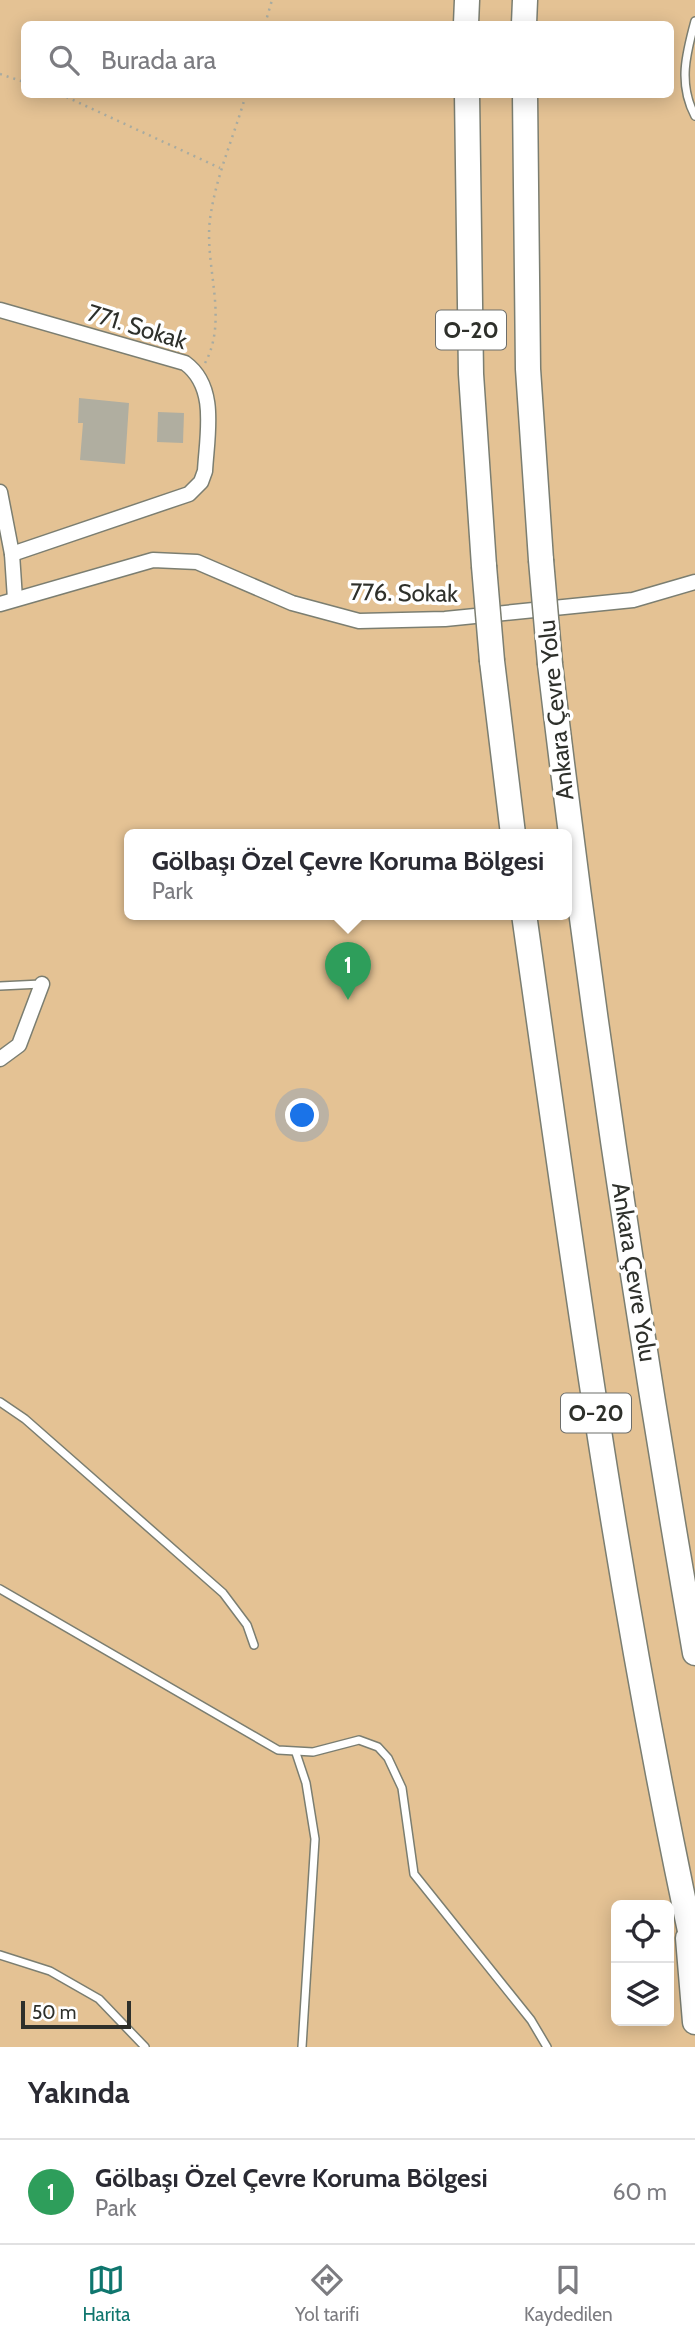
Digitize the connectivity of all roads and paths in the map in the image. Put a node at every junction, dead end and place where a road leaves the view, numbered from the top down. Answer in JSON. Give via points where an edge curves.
{"nodes":[{"id":1,"x":272,"y":0,"type":"edge"},
{"id":2,"x":467,"y":0,"type":"edge"},
{"id":3,"x":524,"y":0,"type":"edge"},
{"id":4,"x":265,"y":21,"type":"edge"},
{"id":5,"x":466,"y":21,"type":"edge"},
{"id":6,"x":524,"y":21,"type":"edge"},
{"id":7,"x":695,"y":21,"type":"edge"},
{"id":8,"x":0,"y":74,"type":"edge"},
{"id":9,"x":21,"y":81,"type":"edge"},
{"id":10,"x":69,"y":98,"type":"edge"},
{"id":11,"x":245,"y":98,"type":"edge"},
{"id":12,"x":467,"y":98,"type":"edge"},
{"id":13,"x":525,"y":98,"type":"edge"},
{"id":14,"x":695,"y":116,"type":"edge"},
{"id":15,"x":220,"y":167,"type":"junction"},
{"id":16,"x":0,"y":310,"type":"edge"},
{"id":17,"x":199,"y":375,"type":"junction"},
{"id":18,"x":0,"y":492,"type":"edge"},
{"id":19,"x":12,"y":554,"type":"junction"},
{"id":20,"x":695,"y":582,"type":"edge"},
{"id":21,"x":15,"y":599,"type":"junction"},
{"id":22,"x":0,"y":604,"type":"edge"},
{"id":23,"x":512,"y":829,"type":"edge"},
{"id":24,"x":569,"y":829,"type":"edge"},
{"id":25,"x":572,"y":849,"type":"edge"},
{"id":26,"x":525,"y":920,"type":"edge"},
{"id":27,"x":42,"y":984,"type":"joint"},
{"id":28,"x":0,"y":986,"type":"edge"},
{"id":29,"x":0,"y":1059,"type":"edge"},
{"id":30,"x":0,"y":1402,"type":"edge"},
{"id":31,"x":0,"y":1588,"type":"edge"},
{"id":32,"x":254,"y":1645,"type":"dead end"},
{"id":33,"x":695,"y":1653,"type":"edge"},
{"id":34,"x":296,"y":1753,"type":"junction"},
{"id":35,"x":685,"y":1909,"type":"junction"},
{"id":36,"x":695,"y":1954,"type":"edge"},
{"id":37,"x":0,"y":1955,"type":"edge"},
{"id":38,"x":695,"y":2022,"type":"edge"},
{"id":39,"x":145,"y":2047,"type":"edge"},
{"id":40,"x":302,"y":2047,"type":"edge"},
{"id":41,"x":547,"y":2047,"type":"edge"}],
"edges":[{"from":1,"to":4,"type":"path"},
{"from":2,"to":5,"type":"highway"},
{"from":3,"to":6,"type":"highway"},
{"from":7,"to":14,"type":"lane","via":[[684,72]]},
{"from":8,"to":9,"type":"path"},
{"from":10,"to":15,"type":"path"},
{"from":11,"to":15,"type":"path"},
{"from":12,"to":23,"type":"highway","number":"O-20","bridge":true,"via":[[471,374],[492,661]]},
{"from":13,"to":24,"type":"highway","name":"Ankara Çevre Yolu","number":"O-20","bridge":true,"via":[[528,369],[550,664]]},
{"from":15,"to":17,"type":"path","via":[[208,234],[215,327]]},
{"from":16,"to":17,"type":"street","name":"771. Sokak","via":[[185,363]]},
{"from":17,"to":19,"type":"street","name":"771. Sokak","via":[[206,393],[207,426],[205,471],[197,487],[183,498]]},
{"from":18,"to":19,"type":"street"},
{"from":19,"to":21,"type":"street"},
{"from":20,"to":21,"type":"street","name":"776. Sokak","via":[[633,600],[445,619],[359,621],[292,603],[197,562],[153,560]]},
{"from":21,"to":22,"type":"street","name":"776. Sokak"},
{"from":25,"to":33,"type":"highway","name":"Ankara Çevre Yolu","number":"O-20","bridge":true},
{"from":26,"to":35,"type":"highway","number":"O-20","via":[[611,1513]]},
{"from":27,"to":28,"type":"lane"},
{"from":27,"to":29,"type":"street","via":[[19,1045]]},
{"from":30,"to":32,"type":"lane","via":[[223,1593],[247,1625]]},
{"from":31,"to":34,"type":"lane","via":[[278,1750]]},
{"from":34,"to":40,"type":"lane","via":[[315,1839]]},
{"from":34,"to":41,"type":"lane","via":[[359,1740],[378,1747],[388,1758],[402,1788],[414,1874],[531,2020]]},
{"from":35,"to":36,"type":"highway","number":"O-20"},
{"from":35,"to":38,"type":"highway"},
{"from":37,"to":39,"type":"lane","via":[[50,1971],[99,1998]]}]}
